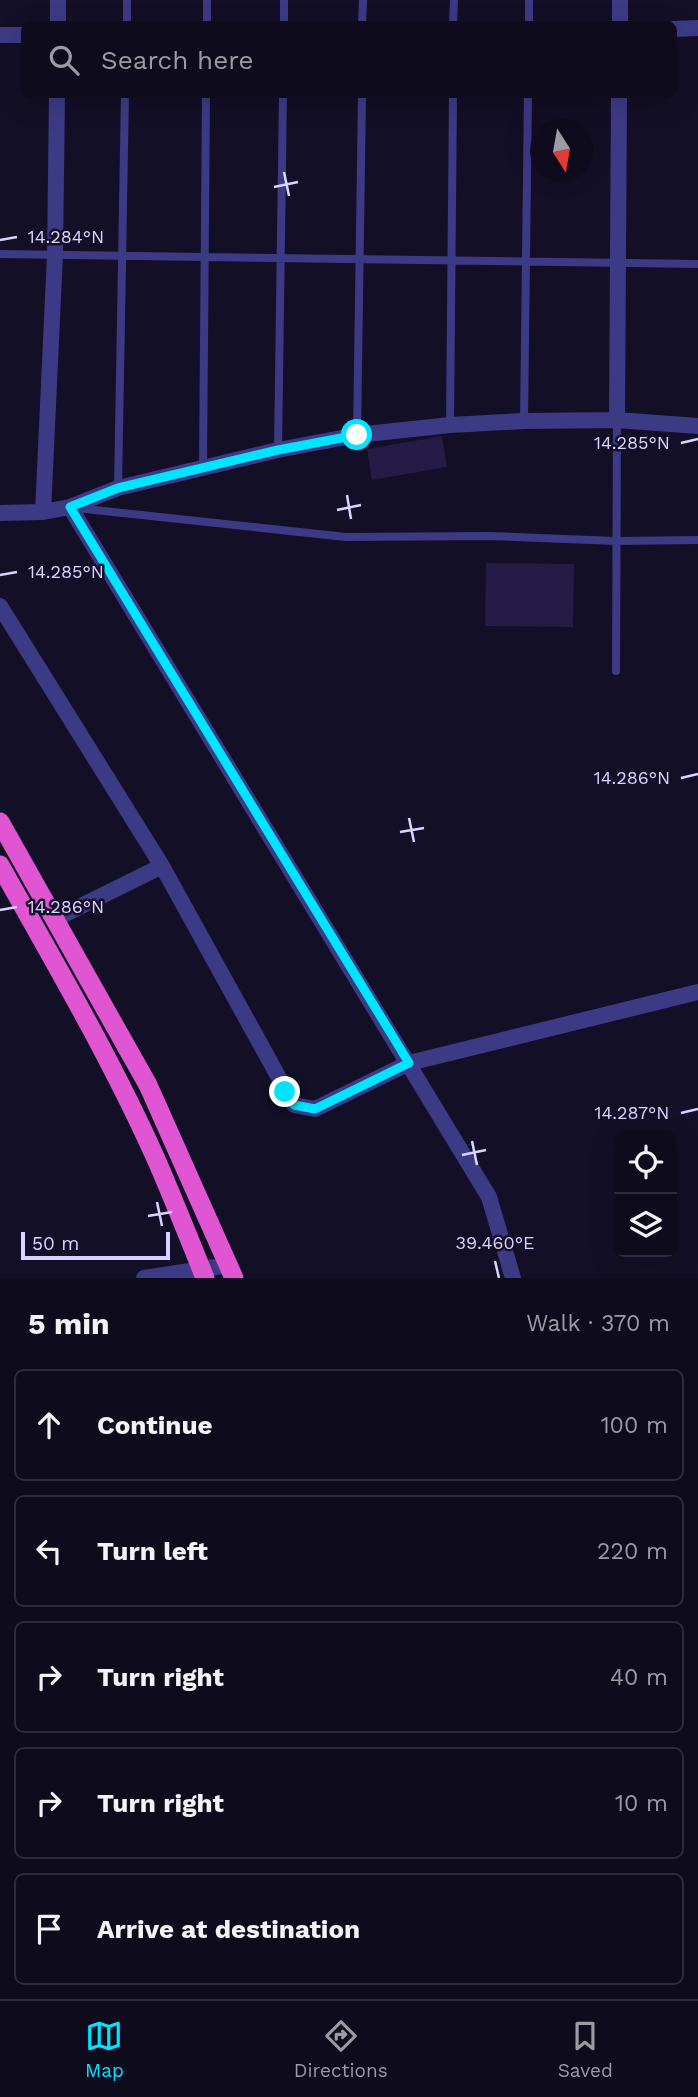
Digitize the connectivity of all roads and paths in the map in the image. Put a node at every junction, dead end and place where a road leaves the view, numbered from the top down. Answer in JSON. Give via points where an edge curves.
{"nodes":[{"id":1,"x":58,"y":0,"type":"edge"},
{"id":2,"x":127,"y":0,"type":"edge"},
{"id":3,"x":208,"y":0,"type":"edge"},
{"id":4,"x":284,"y":0,"type":"edge"},
{"id":5,"x":363,"y":0,"type":"edge"},
{"id":6,"x":454,"y":0,"type":"edge"},
{"id":7,"x":529,"y":0,"type":"edge"},
{"id":8,"x":620,"y":0,"type":"edge"},
{"id":9,"x":58,"y":21,"type":"edge"},
{"id":10,"x":127,"y":21,"type":"edge"},
{"id":11,"x":207,"y":21,"type":"edge"},
{"id":12,"x":284,"y":21,"type":"edge"},
{"id":13,"x":362,"y":21,"type":"edge"},
{"id":14,"x":453,"y":21,"type":"edge"},
{"id":15,"x":529,"y":21,"type":"edge"},
{"id":16,"x":620,"y":21,"type":"edge"},
{"id":17,"x":677,"y":29,"type":"edge"},
{"id":18,"x":698,"y":29,"type":"edge"},
{"id":19,"x":0,"y":35,"type":"edge"},
{"id":20,"x":21,"y":35,"type":"edge"},
{"id":21,"x":57,"y":98,"type":"edge"},
{"id":22,"x":125,"y":98,"type":"edge"},
{"id":23,"x":206,"y":98,"type":"edge"},
{"id":24,"x":283,"y":98,"type":"edge"},
{"id":25,"x":362,"y":98,"type":"edge"},
{"id":26,"x":453,"y":98,"type":"edge"},
{"id":27,"x":528,"y":98,"type":"edge"},
{"id":28,"x":619,"y":98,"type":"edge"},
{"id":29,"x":0,"y":254,"type":"edge"},
{"id":30,"x":55,"y":255,"type":"junction"},
{"id":31,"x":122,"y":256,"type":"junction"},
{"id":32,"x":205,"y":257,"type":"junction"},
{"id":33,"x":281,"y":258,"type":"junction"},
{"id":34,"x":360,"y":259,"type":"junction"},
{"id":35,"x":451,"y":260,"type":"junction"},
{"id":36,"x":526,"y":261,"type":"junction"},
{"id":37,"x":618,"y":263,"type":"junction"},
{"id":38,"x":698,"y":264,"type":"edge"},
{"id":39,"x":617,"y":419,"type":"junction"},
{"id":40,"x":524,"y":421,"type":"junction"},
{"id":41,"x":450,"y":425,"type":"junction"},
{"id":42,"x":698,"y":426,"type":"edge"},
{"id":43,"x":357,"y":435,"type":"junction"},
{"id":44,"x":278,"y":450,"type":"junction"},
{"id":45,"x":203,"y":467,"type":"junction"},
{"id":46,"x":118,"y":488,"type":"junction"},
{"id":47,"x":70,"y":507,"type":"junction"},
{"id":48,"x":43,"y":512,"type":"junction"},
{"id":49,"x":0,"y":513,"type":"edge"},
{"id":50,"x":698,"y":540,"type":"edge"},
{"id":51,"x":617,"y":541,"type":"junction"},
{"id":52,"x":0,"y":606,"type":"edge"},
{"id":53,"x":616,"y":671,"type":"dead end"},
{"id":54,"x":0,"y":822,"type":"edge"},
{"id":55,"x":0,"y":865,"type":"edge"},
{"id":56,"x":162,"y":866,"type":"junction"},
{"id":57,"x":55,"y":919,"type":"junction"},
{"id":58,"x":698,"y":992,"type":"edge"},
{"id":59,"x":409,"y":1063,"type":"junction"},
{"id":60,"x":232,"y":1272,"type":"edge"},
{"id":61,"x":204,"y":1274,"type":"edge"},
{"id":62,"x":144,"y":1278,"type":"edge"},
{"id":63,"x":513,"y":1278,"type":"edge"}],
"edges":[{"from":1,"to":9,"type":"street"},
{"from":2,"to":10,"type":"lane"},
{"from":3,"to":11,"type":"lane"},
{"from":4,"to":12,"type":"lane"},
{"from":5,"to":13,"type":"lane"},
{"from":6,"to":14,"type":"lane"},
{"from":7,"to":15,"type":"lane"},
{"from":8,"to":16,"type":"street"},
{"from":17,"to":18,"type":"street"},
{"from":19,"to":20,"type":"street"},
{"from":21,"to":30,"type":"street"},
{"from":22,"to":31,"type":"lane"},
{"from":23,"to":32,"type":"lane"},
{"from":24,"to":33,"type":"lane"},
{"from":25,"to":34,"type":"lane"},
{"from":26,"to":35,"type":"lane"},
{"from":27,"to":36,"type":"lane"},
{"from":28,"to":37,"type":"street"},
{"from":29,"to":30,"type":"lane"},
{"from":30,"to":31,"type":"lane"},
{"from":30,"to":48,"type":"street"},
{"from":31,"to":32,"type":"lane"},
{"from":31,"to":46,"type":"lane"},
{"from":32,"to":33,"type":"lane"},
{"from":32,"to":45,"type":"lane"},
{"from":33,"to":34,"type":"lane"},
{"from":33,"to":44,"type":"lane"},
{"from":34,"to":35,"type":"lane"},
{"from":34,"to":43,"type":"lane"},
{"from":35,"to":36,"type":"lane"},
{"from":35,"to":41,"type":"lane"},
{"from":36,"to":37,"type":"lane"},
{"from":36,"to":40,"type":"lane"},
{"from":37,"to":38,"type":"lane"},
{"from":37,"to":39,"type":"street"},
{"from":39,"to":40,"type":"street"},
{"from":39,"to":42,"type":"street"},
{"from":39,"to":51,"type":"lane"},
{"from":40,"to":41,"type":"street"},
{"from":41,"to":43,"type":"street"},
{"from":43,"to":44,"type":"street"},
{"from":44,"to":45,"type":"street"},
{"from":45,"to":46,"type":"street"},
{"from":46,"to":47,"type":"street"},
{"from":47,"to":48,"type":"street"},
{"from":47,"to":51,"type":"lane","via":[[346,537]]},
{"from":47,"to":59,"type":"street"},
{"from":48,"to":49,"type":"street"},
{"from":50,"to":51,"type":"lane"},
{"from":51,"to":53,"type":"lane"},
{"from":52,"to":56,"type":"street"},
{"from":54,"to":57,"type":"highway"},
{"from":55,"to":61,"type":"highway","via":[[156,1158]]},
{"from":56,"to":57,"type":"street"},
{"from":56,"to":59,"type":"street","via":[[294,1105],[315,1109]]},
{"from":57,"to":60,"type":"highway","via":[[148,1085]]},
{"from":58,"to":59,"type":"street"},
{"from":59,"to":63,"type":"street","via":[[489,1197]]},
{"from":60,"to":61,"type":"street"},
{"from":61,"to":62,"type":"street"}]}
